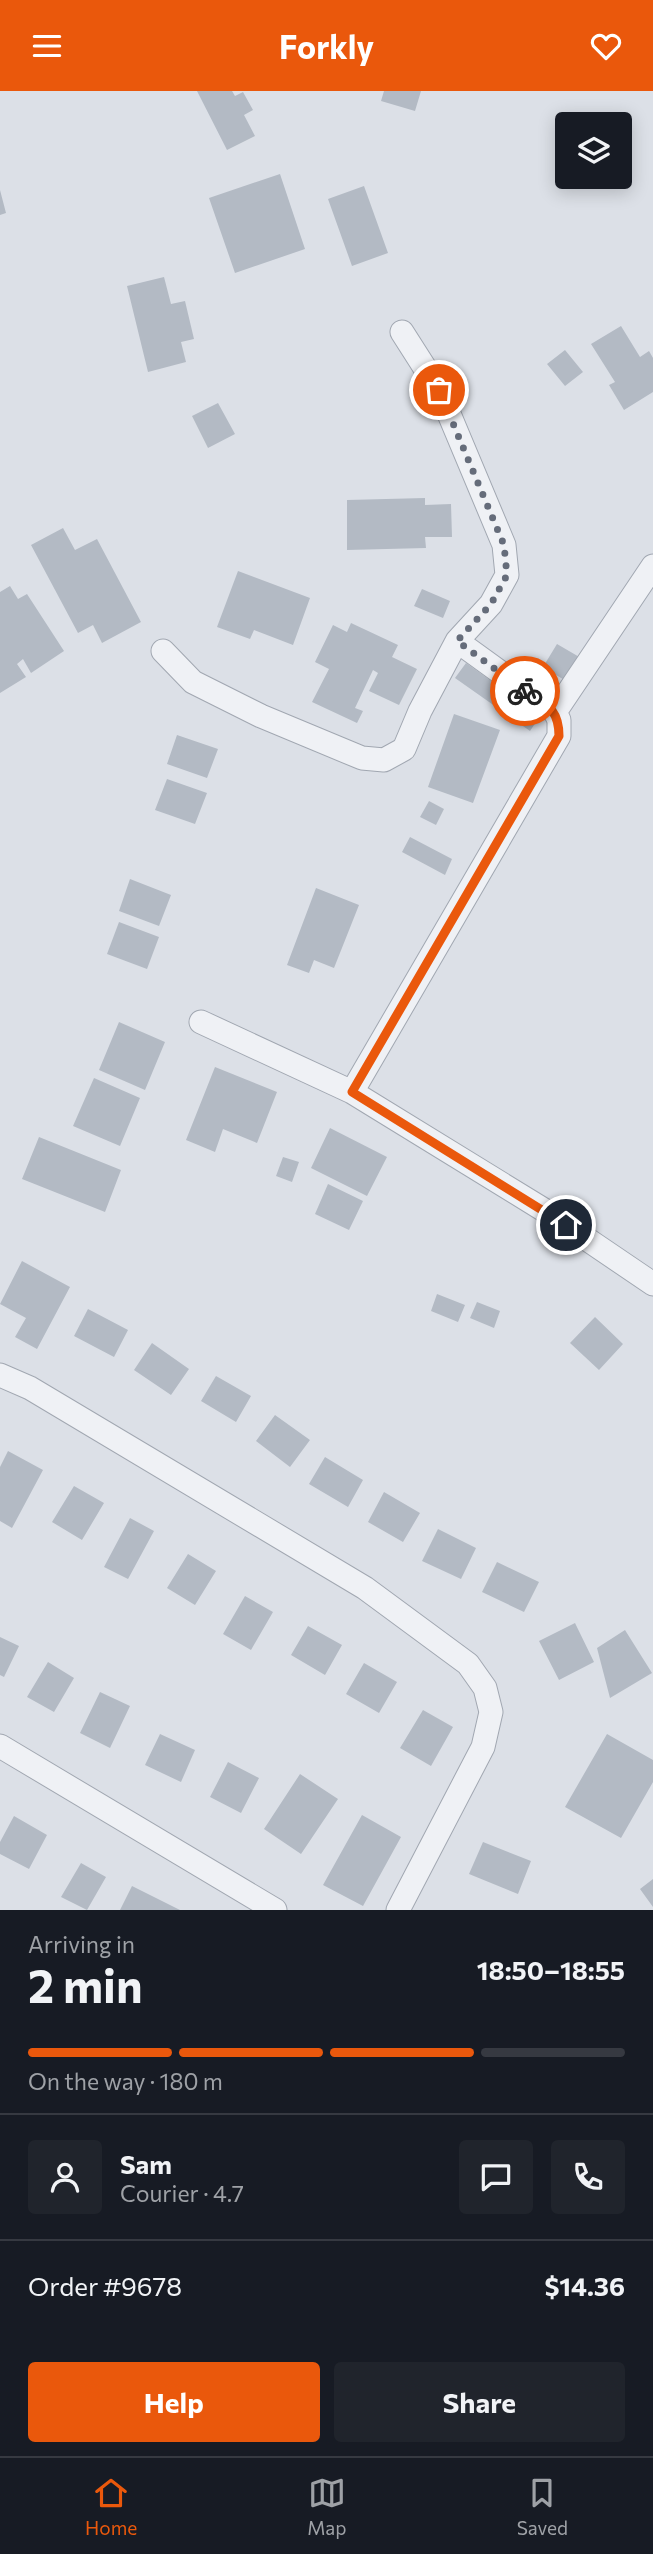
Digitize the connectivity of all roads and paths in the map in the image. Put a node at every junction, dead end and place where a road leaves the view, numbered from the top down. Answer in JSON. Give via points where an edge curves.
{"nodes":[{"id":1,"x":402,"y":332,"type":"dead end"},
{"id":2,"x":653,"y":566,"type":"edge"},
{"id":3,"x":457,"y":641,"type":"junction"},
{"id":4,"x":163,"y":651,"type":"dead end"},
{"id":5,"x":555,"y":712,"type":"junction"},
{"id":6,"x":201,"y":1022,"type":"dead end"},
{"id":7,"x":352,"y":1092,"type":"junction"},
{"id":8,"x":653,"y":1284,"type":"edge"},
{"id":9,"x":0,"y":1375,"type":"edge"},
{"id":10,"x":0,"y":1746,"type":"edge"},
{"id":11,"x":275,"y":1910,"type":"edge"},
{"id":12,"x":398,"y":1910,"type":"edge"}],
"edges":[{"from":1,"to":3,"type":"street","via":[[439,390],[504,545],[507,575],[491,604]]},
{"from":2,"to":5,"type":"street"},
{"from":3,"to":4,"type":"street","via":[[404,750],[384,760],[362,758],[261,716],[193,682]]},
{"from":3,"to":5,"type":"street"},
{"from":5,"to":7,"type":"street","via":[[559,736]]},
{"from":6,"to":7,"type":"street"},
{"from":7,"to":8,"type":"street","via":[[544,1210]]},
{"from":9,"to":12,"type":"street","via":[[30,1388],[365,1588],[468,1664],[485,1688],[491,1711],[484,1747]]},
{"from":10,"to":11,"type":"street"}]}
